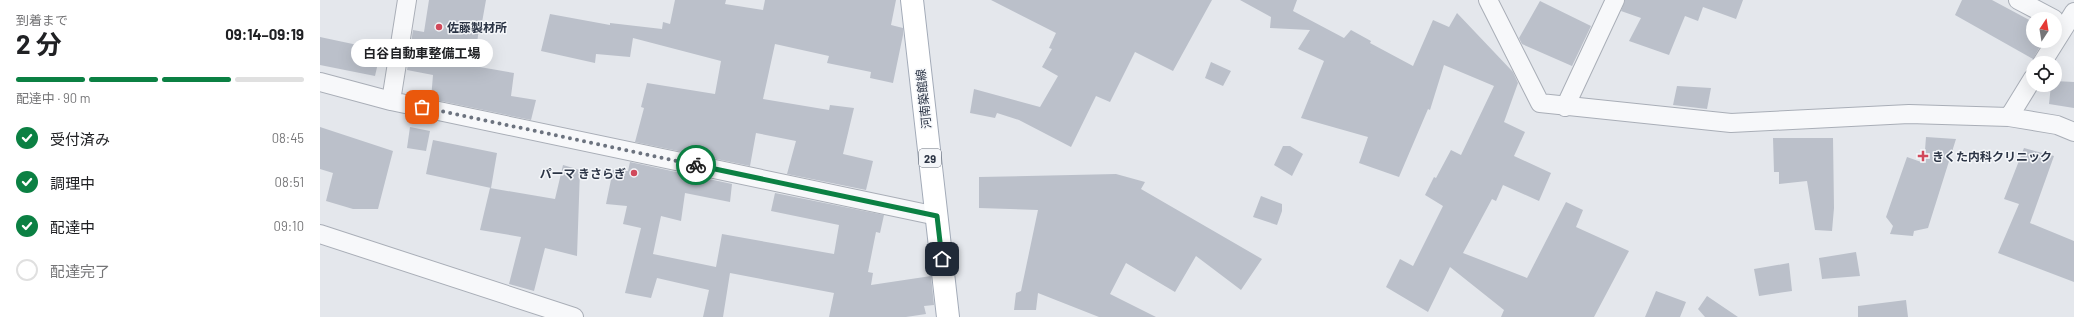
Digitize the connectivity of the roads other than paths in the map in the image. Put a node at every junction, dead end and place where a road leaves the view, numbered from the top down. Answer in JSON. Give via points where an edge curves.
{"nodes":[{"id":1,"x":407,"y":0,"type":"edge"},
{"id":2,"x":912,"y":0,"type":"edge"},
{"id":3,"x":1488,"y":0,"type":"edge"},
{"id":4,"x":1615,"y":0,"type":"edge"},
{"id":5,"x":2018,"y":0,"type":"edge"},
{"id":6,"x":2046,"y":12,"type":"edge"},
{"id":7,"x":320,"y":82,"type":"edge"},
{"id":8,"x":2026,"y":89,"type":"edge"},
{"id":9,"x":391,"y":100,"type":"junction"},
{"id":10,"x":1565,"y":106,"type":"junction"},
{"id":11,"x":2009,"y":117,"type":"junction"},
{"id":12,"x":2074,"y":132,"type":"edge"},
{"id":13,"x":937,"y":216,"type":"junction"},
{"id":14,"x":320,"y":234,"type":"edge"},
{"id":15,"x":574,"y":317,"type":"edge"},
{"id":16,"x":948,"y":317,"type":"edge"}],
"edges":[{"from":1,"to":9,"type":"street"},
{"from":2,"to":13,"type":"main road","name":"河南築館線","number":"29"},
{"from":3,"to":10,"type":"street","via":[[1540,103]]},
{"from":4,"to":10,"type":"street"},
{"from":5,"to":6,"type":"street"},
{"from":7,"to":9,"type":"street"},
{"from":8,"to":11,"type":"street"},
{"from":9,"to":13,"type":"street"},
{"from":10,"to":11,"type":"street","via":[[1731,123],[1909,114]]},
{"from":11,"to":12,"type":"street","via":[[2057,125]]},
{"from":13,"to":16,"type":"main road","name":"河南築館線","number":"29"},
{"from":14,"to":15,"type":"street"}]}
